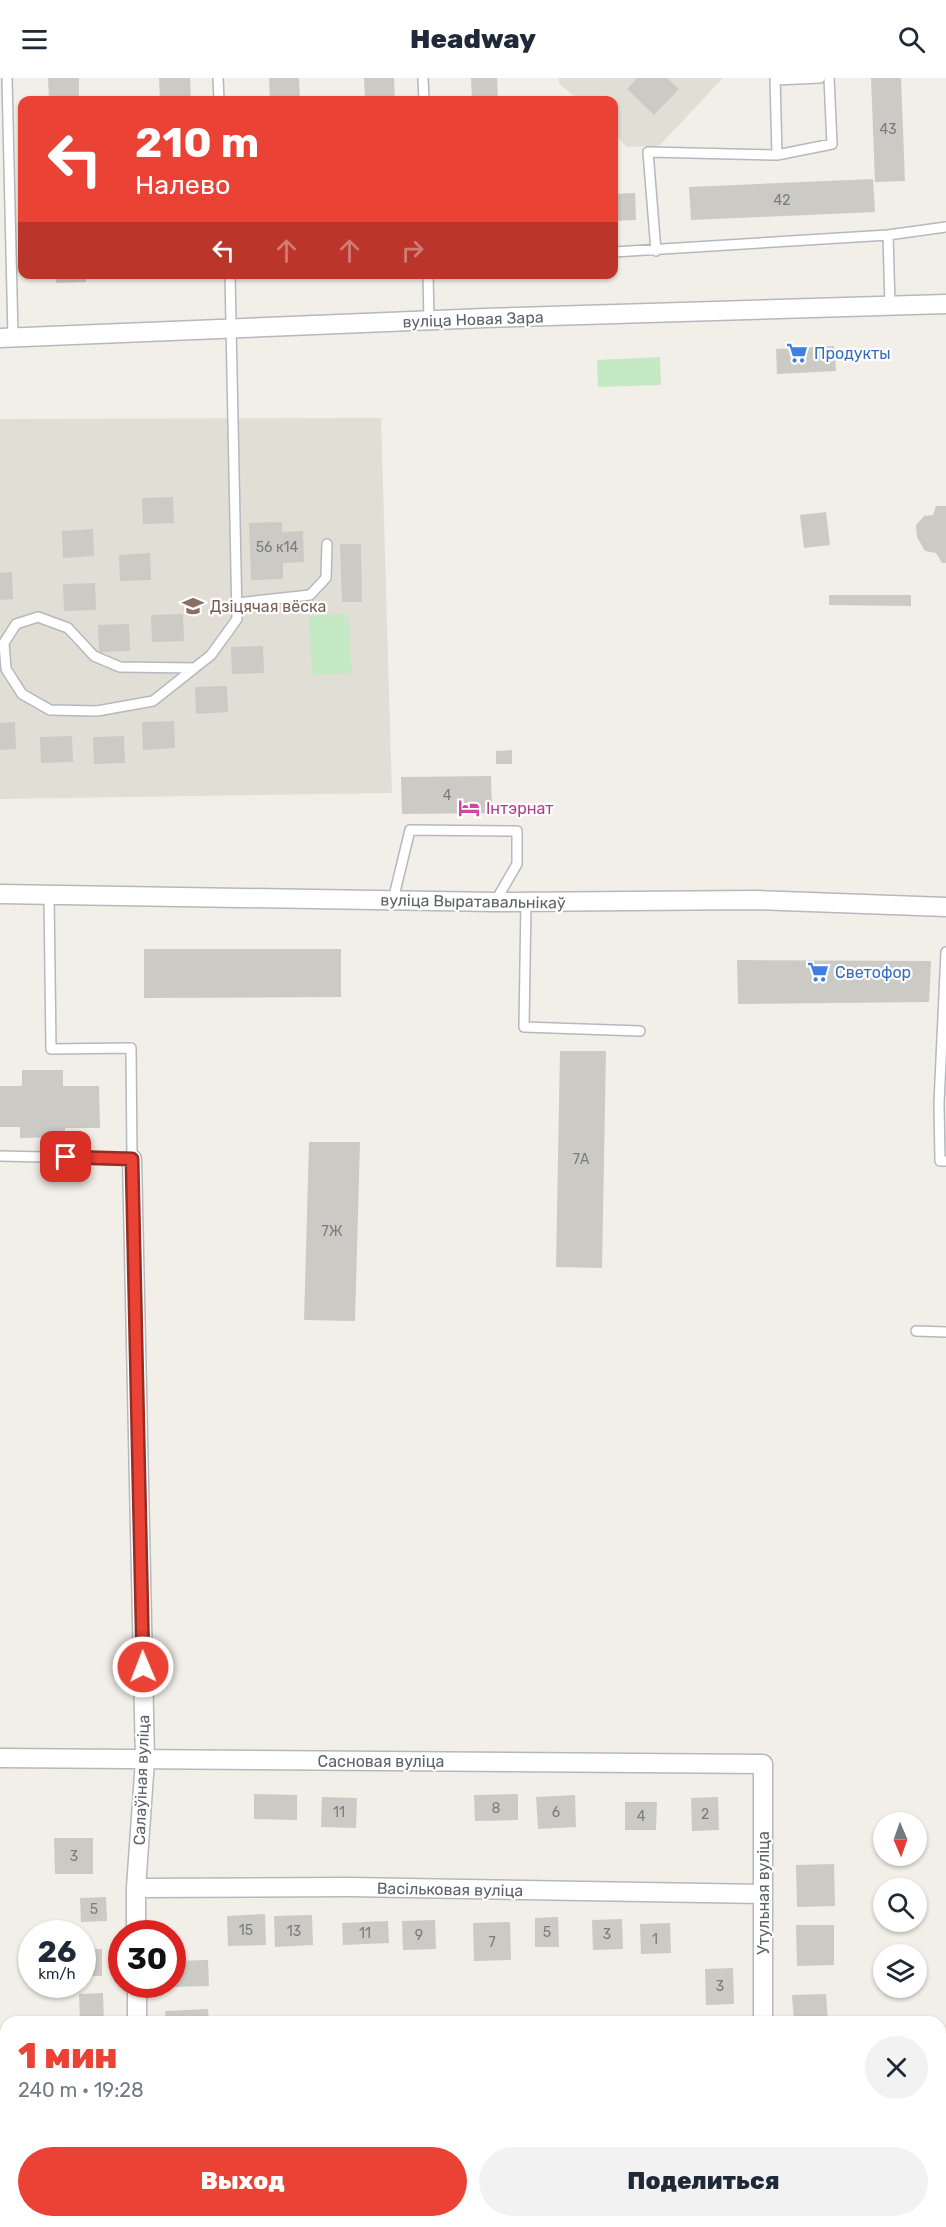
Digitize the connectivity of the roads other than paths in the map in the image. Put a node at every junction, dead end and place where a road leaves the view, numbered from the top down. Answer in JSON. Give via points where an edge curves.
{"nodes":[{"id":1,"x":6,"y":78,"type":"edge"},
{"id":2,"x":218,"y":78,"type":"edge"},
{"id":3,"x":423,"y":78,"type":"edge"},
{"id":4,"x":820,"y":78,"type":"edge"},
{"id":5,"x":830,"y":78,"type":"edge"},
{"id":6,"x":775,"y":79,"type":"edge"},
{"id":7,"x":219,"y":96,"type":"edge"},
{"id":8,"x":424,"y":96,"type":"edge"},
{"id":9,"x":777,"y":155,"type":"junction"},
{"id":10,"x":946,"y":227,"type":"edge"},
{"id":11,"x":888,"y":235,"type":"junction"},
{"id":12,"x":656,"y":251,"type":"junction"},
{"id":13,"x":618,"y":252,"type":"edge"},
{"id":14,"x":230,"y":279,"type":"edge"},
{"id":15,"x":428,"y":279,"type":"edge"},
{"id":16,"x":0,"y":288,"type":"edge"},
{"id":17,"x":11,"y":288,"type":"junction"},
{"id":18,"x":946,"y":304,"type":"edge"},
{"id":19,"x":890,"y":306,"type":"junction"},
{"id":20,"x":429,"y":321,"type":"junction"},
{"id":21,"x":232,"y":328,"type":"junction"},
{"id":22,"x":7,"y":338,"type":"edge"},
{"id":23,"x":327,"y":544,"type":"dead end"},
{"id":24,"x":237,"y":603,"type":"junction"},
{"id":25,"x":194,"y":668,"type":"junction"},
{"id":26,"x":0,"y":894,"type":"edge"},
{"id":27,"x":49,"y":895,"type":"junction"},
{"id":28,"x":393,"y":900,"type":"junction"},
{"id":29,"x":495,"y":902,"type":"junction"},
{"id":30,"x":526,"y":902,"type":"junction"},
{"id":31,"x":946,"y":907,"type":"edge"},
{"id":32,"x":946,"y":952,"type":"edge"},
{"id":33,"x":640,"y":1031,"type":"dead end"},
{"id":34,"x":0,"y":1156,"type":"edge"},
{"id":35,"x":132,"y":1159,"type":"junction"},
{"id":36,"x":946,"y":1161,"type":"edge"},
{"id":37,"x":916,"y":1331,"type":"dead end"},
{"id":38,"x":946,"y":1332,"type":"edge"},
{"id":39,"x":0,"y":1758,"type":"edge"},
{"id":40,"x":145,"y":1760,"type":"junction"},
{"id":41,"x":763,"y":1764,"type":"joint"},
{"id":42,"x":136,"y":1888,"type":"junction"},
{"id":43,"x":763,"y":1894,"type":"junction"},
{"id":44,"x":136,"y":1920,"type":"edge"},
{"id":45,"x":136,"y":1998,"type":"edge"},
{"id":46,"x":137,"y":2016,"type":"edge"},
{"id":47,"x":763,"y":2016,"type":"edge"}],
"edges":[{"from":1,"to":17,"type":"lane"},
{"from":2,"to":7,"type":"lane"},
{"from":3,"to":8,"type":"lane"},
{"from":4,"to":6,"type":"lane"},
{"from":5,"to":9,"type":"lane","via":[[832,144]]},
{"from":6,"to":9,"type":"lane"},
{"from":9,"to":12,"type":"lane","via":[[648,152]]},
{"from":10,"to":11,"type":"lane"},
{"from":11,"to":12,"type":"lane"},
{"from":11,"to":19,"type":"lane"},
{"from":12,"to":13,"type":"lane"},
{"from":14,"to":21,"type":"lane"},
{"from":15,"to":20,"type":"lane"},
{"from":16,"to":17,"type":"lane"},
{"from":17,"to":22,"type":"lane"},
{"from":18,"to":19,"type":"street","name":"вуліца Новая Зара"},
{"from":19,"to":20,"type":"street","name":"вуліца Новая Зара"},
{"from":20,"to":21,"type":"street","name":"вуліца Новая Зара"},
{"from":21,"to":22,"type":"street","name":"вуліца Новая Зара"},
{"from":21,"to":24,"type":"lane"},
{"from":23,"to":24,"type":"lane","via":[[326,578],[310,595]]},
{"from":24,"to":25,"type":"lane","via":[[237,619],[211,655]]},
{"from":25,"to":25,"type":"lane","via":[[153,701],[97,711],[50,710],[22,694],[6,669],[4,644],[16,624],[38,617],[69,628],[94,656],[120,667]]},
{"from":26,"to":27,"type":"street","name":"вуліца Выратавальнікаў"},
{"from":27,"to":28,"type":"street","name":"вуліца Выратавальнікаў"},
{"from":27,"to":35,"type":"lane","via":[[51,1050],[131,1048]]},
{"from":28,"to":29,"type":"street","name":"вуліца Выратавальнікаў"},
{"from":28,"to":29,"type":"lane","via":[[410,830],[517,831],[517,864]]},
{"from":29,"to":30,"type":"street","name":"вуліца Выратавальнікаў"},
{"from":30,"to":31,"type":"street","name":"вуліца Выратавальнікаў","via":[[755,900]]},
{"from":30,"to":33,"type":"lane","via":[[524,1027]]},
{"from":32,"to":36,"type":"lane","via":[[939,1103],[940,1161]]},
{"from":34,"to":35,"type":"lane"},
{"from":35,"to":40,"type":"street","name":"Салаўіная вуліца"},
{"from":37,"to":38,"type":"lane"},
{"from":39,"to":40,"type":"street","name":"Сасновая вуліца"},
{"from":40,"to":41,"type":"street","name":"Сасновая вуліца"},
{"from":40,"to":42,"type":"street","name":"Салаўіная вуліца"},
{"from":41,"to":43,"type":"street","name":"Утульная вуліца"},
{"from":42,"to":43,"type":"street","name":"Васільковая вуліца","via":[[349,1887]]},
{"from":42,"to":44,"type":"street","name":"Салаўіная вуліца"},
{"from":43,"to":47,"type":"street","name":"Утульная вуліца"},
{"from":45,"to":46,"type":"street"}]}
